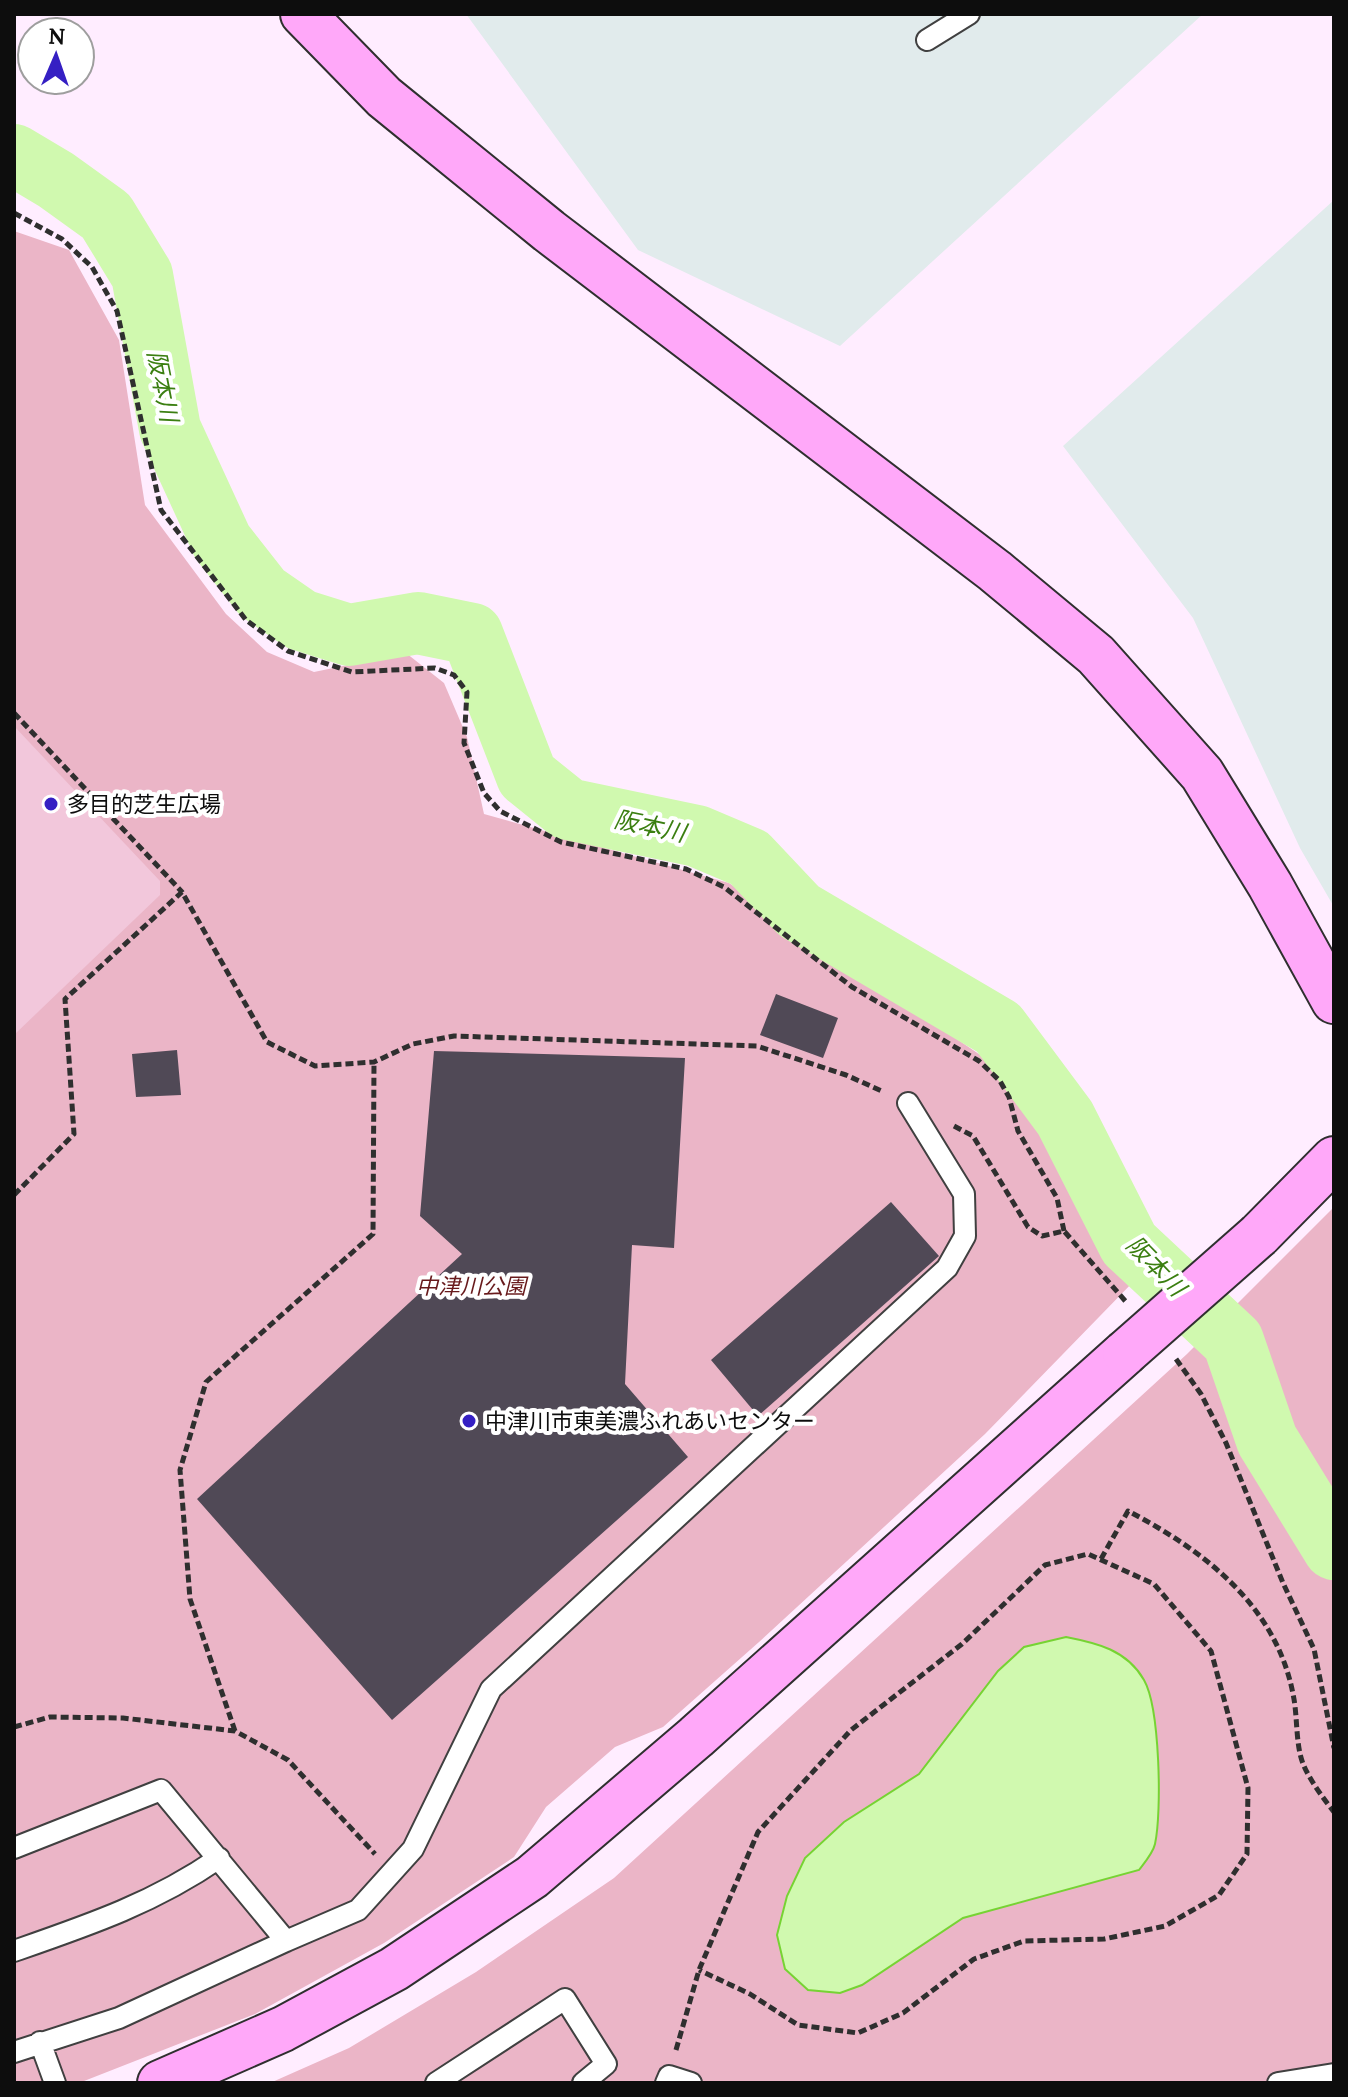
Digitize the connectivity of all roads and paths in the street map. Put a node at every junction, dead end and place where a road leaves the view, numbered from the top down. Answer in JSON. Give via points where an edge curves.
{"nodes":[{"id":1,"x":303,"y":14,"type":"edge"},
{"id":2,"x":969,"y":14,"type":"edge"},
{"id":3,"x":927,"y":40,"type":"dead end"},
{"id":4,"x":14,"y":213,"type":"edge"},
{"id":5,"x":14,"y":713,"type":"edge"},
{"id":6,"x":182,"y":892,"type":"junction"},
{"id":7,"x":1334,"y":1001,"type":"edge"},
{"id":8,"x":374,"y":1062,"type":"junction"},
{"id":9,"x":908,"y":1103,"type":"junction"},
{"id":10,"x":1334,"y":1159,"type":"edge"},
{"id":11,"x":14,"y":1195,"type":"edge"},
{"id":12,"x":1064,"y":1231,"type":"junction"},
{"id":13,"x":1142,"y":1338,"type":"junction"},
{"id":14,"x":1101,"y":1559,"type":"junction"},
{"id":15,"x":14,"y":1727,"type":"edge"},
{"id":16,"x":235,"y":1731,"type":"junction"},
{"id":17,"x":1334,"y":1748,"type":"edge"},
{"id":18,"x":1334,"y":1812,"type":"edge"},
{"id":19,"x":14,"y":1848,"type":"edge"},
{"id":20,"x":219,"y":1858,"type":"junction"},
{"id":21,"x":391,"y":1873,"type":"junction"},
{"id":22,"x":286,"y":1941,"type":"junction"},
{"id":23,"x":14,"y":1951,"type":"edge"},
{"id":24,"x":699,"y":1970,"type":"junction"},
{"id":25,"x":40,"y":2042,"type":"junction"},
{"id":26,"x":14,"y":2052,"type":"edge"},
{"id":27,"x":1334,"y":2074,"type":"edge"},
{"id":28,"x":668,"y":2080,"type":"edge"},
{"id":29,"x":55,"y":2083,"type":"edge"},
{"id":30,"x":160,"y":2083,"type":"edge"},
{"id":31,"x":436,"y":2083,"type":"edge"},
{"id":32,"x":583,"y":2083,"type":"edge"},
{"id":33,"x":691,"y":2083,"type":"edge"},
{"id":34,"x":1278,"y":2083,"type":"edge"}],
"edges":[{"from":1,"to":7,"type":"street","via":[[384,97],[1096,655],[1202,774]]},
{"from":2,"to":3,"type":"lane"},
{"from":4,"to":12,"type":"path","via":[[62,239],[92,267],[117,311],[161,510],[246,620],[288,651],[352,672],[435,668],[454,675],[467,692],[464,743],[484,793],[500,811],[561,842],[686,869],[724,887],[852,987],[979,1061],[1009,1097],[1018,1131],[1057,1198]]},
{"from":5,"to":6,"type":"path"},
{"from":6,"to":8,"type":"path","via":[[267,1042],[315,1066]]},
{"from":6,"to":11,"type":"path","via":[[65,999],[74,1134]]},
{"from":8,"to":9,"type":"path","via":[[413,1044],[454,1036],[757,1046],[846,1075]]},
{"from":8,"to":16,"type":"path","via":[[373,1234],[206,1382],[180,1470],[190,1599]]},
{"from":9,"to":12,"type":"path","via":[[973,1136],[1028,1227],[1042,1236]]},
{"from":9,"to":21,"type":"lane","via":[[964,1194],[965,1236],[947,1268],[491,1689],[413,1849]]},
{"from":10,"to":13,"type":"street","bridge":true,"via":[[1259,1235]]},
{"from":12,"to":13,"type":"path"},
{"from":13,"to":17,"type":"path","via":[[1187,1371],[1226,1443],[1314,1649]]},
{"from":13,"to":30,"type":"street","via":[[532,1877],[394,1969],[283,2029]]},
{"from":14,"to":18,"type":"path","via":[[1128,1511],[1168,1532],[1237,1585],[1269,1628],[1293,1691],[1303,1765]]},
{"from":14,"to":24,"type":"path","via":[[1088,1554],[1045,1565],[962,1644],[851,1730],[758,1832]]},
{"from":14,"to":24,"type":"path","via":[[1154,1584],[1211,1651],[1248,1788],[1247,1854],[1219,1895],[1165,1926],[1104,1939],[1024,1941],[974,1959],[903,2013],[858,2033],[798,2025]]},
{"from":15,"to":16,"type":"path","via":[[50,1717],[123,1718]]},
{"from":16,"to":21,"type":"path","via":[[288,1760]]},
{"from":19,"to":20,"type":"lane","via":[[161,1790]]},
{"from":20,"to":22,"type":"lane"},
{"from":20,"to":23,"type":"lane","via":[[174,1889]]},
{"from":21,"to":22,"type":"lane","via":[[358,1910]]},
{"from":22,"to":25,"type":"lane","via":[[119,2018]]},
{"from":24,"to":28,"type":"path"},
{"from":25,"to":26,"type":"lane"},
{"from":25,"to":29,"type":"lane"},
{"from":27,"to":34,"type":"lane"},
{"from":28,"to":33,"type":"lane"},
{"from":31,"to":32,"type":"lane","via":[[565,1999],[606,2064]]}]}
